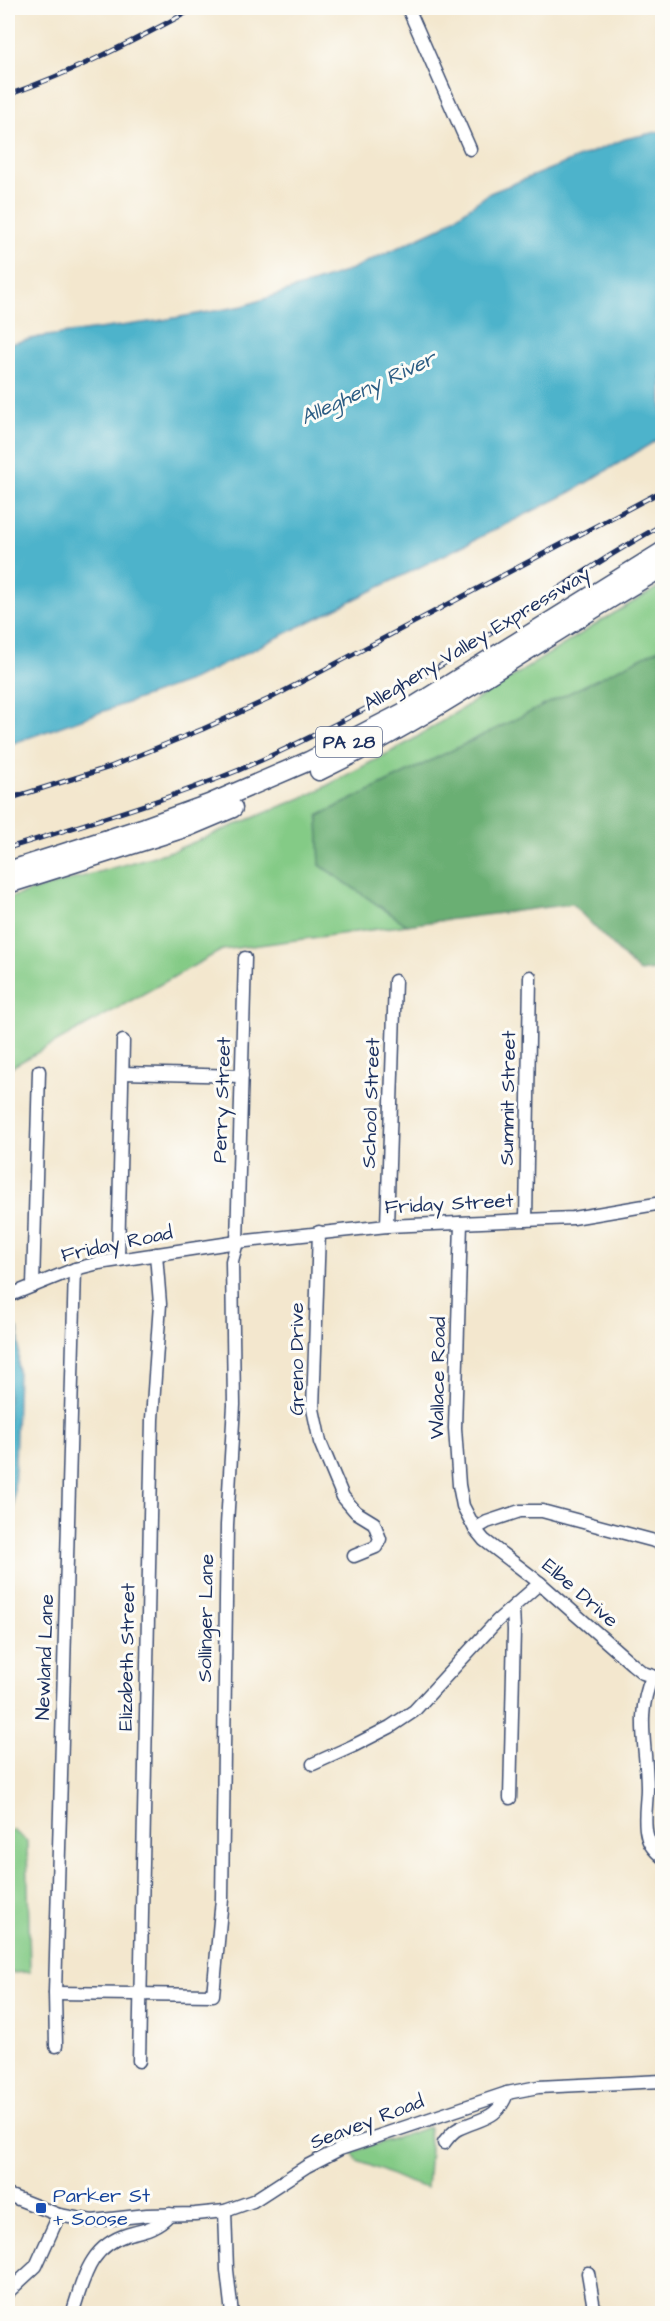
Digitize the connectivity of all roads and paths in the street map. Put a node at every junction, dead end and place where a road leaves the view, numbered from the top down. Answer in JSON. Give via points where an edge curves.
{"nodes":[{"id":1,"x":408,"y":8,"type":"edge"},
{"id":2,"x":470,"y":149,"type":"dead end"},
{"id":3,"x":663,"y":552,"type":"edge"},
{"id":4,"x":663,"y":568,"type":"edge"},
{"id":5,"x":8,"y":871,"type":"edge"},
{"id":6,"x":8,"y":884,"type":"edge"},
{"id":7,"x":245,"y":958,"type":"dead end"},
{"id":8,"x":530,"y":977,"type":"dead end"},
{"id":9,"x":395,"y":981,"type":"dead end"},
{"id":10,"x":123,"y":1041,"type":"dead end"},
{"id":11,"x":39,"y":1071,"type":"dead end"},
{"id":12,"x":123,"y":1073,"type":"junction"},
{"id":13,"x":242,"y":1076,"type":"junction"},
{"id":14,"x":663,"y":1203,"type":"edge"},
{"id":15,"x":526,"y":1220,"type":"junction"},
{"id":16,"x":461,"y":1223,"type":"junction"},
{"id":17,"x":387,"y":1226,"type":"junction"},
{"id":18,"x":319,"y":1232,"type":"junction"},
{"id":19,"x":237,"y":1242,"type":"junction"},
{"id":20,"x":156,"y":1254,"type":"junction"},
{"id":21,"x":118,"y":1259,"type":"junction"},
{"id":22,"x":75,"y":1269,"type":"junction"},
{"id":23,"x":33,"y":1286,"type":"junction"},
{"id":24,"x":8,"y":1296,"type":"edge"},
{"id":25,"x":475,"y":1529,"type":"junction"},
{"id":26,"x":663,"y":1543,"type":"edge"},
{"id":27,"x":354,"y":1556,"type":"dead end"},
{"id":28,"x":540,"y":1583,"type":"junction"},
{"id":29,"x":513,"y":1608,"type":"junction"},
{"id":30,"x":657,"y":1678,"type":"edge"},
{"id":31,"x":313,"y":1764,"type":"dead end"},
{"id":32,"x":510,"y":1798,"type":"dead end"},
{"id":33,"x":663,"y":1857,"type":"edge"},
{"id":34,"x":55,"y":1993,"type":"junction"},
{"id":35,"x":139,"y":1994,"type":"junction"},
{"id":36,"x":56,"y":2046,"type":"dead end"},
{"id":37,"x":139,"y":2061,"type":"dead end"},
{"id":38,"x":663,"y":2081,"type":"edge"},
{"id":39,"x":507,"y":2093,"type":"junction"},
{"id":40,"x":444,"y":2143,"type":"dead end"},
{"id":41,"x":8,"y":2195,"type":"edge"},
{"id":42,"x":225,"y":2211,"type":"junction"},
{"id":43,"x":170,"y":2214,"type":"junction"},
{"id":44,"x":59,"y":2215,"type":"junction"},
{"id":45,"x":588,"y":2273,"type":"dead end"},
{"id":46,"x":8,"y":2292,"type":"edge"},
{"id":47,"x":72,"y":2313,"type":"edge"},
{"id":48,"x":232,"y":2313,"type":"edge"},
{"id":49,"x":595,"y":2313,"type":"edge"}],
"edges":[{"from":1,"to":2,"type":"street"},
{"from":3,"to":5,"type":"highway","name":"Allegheny Valley Expressway","number":"PA 28","via":[[408,710],[309,761],[209,804]]},
{"from":4,"to":6,"type":"highway","name":"Allegheny Valley Expressway","number":"PA 28","via":[[344,759],[188,827]]},
{"from":7,"to":13,"type":"street","name":"Perry Street"},
{"from":8,"to":15,"type":"street","name":"Summit Street"},
{"from":9,"to":17,"type":"street","name":"School Street"},
{"from":10,"to":12,"type":"street"},
{"from":11,"to":23,"type":"street"},
{"from":12,"to":13,"type":"street"},
{"from":12,"to":21,"type":"street"},
{"from":13,"to":19,"type":"street","name":"Perry Street"},
{"from":14,"to":15,"type":"street","name":"Friday Street","via":[[601,1215]]},
{"from":15,"to":16,"type":"street","name":"Friday Street"},
{"from":16,"to":17,"type":"street","name":"Friday Street"},
{"from":16,"to":25,"type":"street","name":"Wallace Road","via":[[455,1428],[460,1496]]},
{"from":17,"to":18,"type":"street","name":"Friday Street"},
{"from":18,"to":19,"type":"street","name":"Friday Street"},
{"from":18,"to":27,"type":"street","name":"Greno Drive","via":[[313,1409],[320,1442],[343,1497],[356,1512],[374,1523],[380,1539],[376,1547]]},
{"from":19,"to":20,"type":"street","name":"Friday Road"},
{"from":19,"to":35,"type":"street","name":"Sollinger Lane","via":[[232,1261],[234,1405],[227,1525],[222,1899],[213,1995]]},
{"from":20,"to":21,"type":"street","name":"Friday Road"},
{"from":20,"to":35,"type":"street","name":"Elizabeth Street","via":[[160,1304],[152,1419]]},
{"from":21,"to":22,"type":"street","name":"Friday Road"},
{"from":22,"to":23,"type":"street","name":"Friday Road"},
{"from":22,"to":34,"type":"street","name":"Newland Lane"},
{"from":23,"to":24,"type":"street","name":"Friday Road"},
{"from":25,"to":26,"type":"street","via":[[520,1511],[542,1510]]},
{"from":25,"to":28,"type":"street","name":"Elbe Drive"},
{"from":28,"to":29,"type":"street"},
{"from":28,"to":30,"type":"street","name":"Elbe Drive","via":[[632,1664]]},
{"from":29,"to":31,"type":"street","via":[[414,1711],[390,1727]]},
{"from":29,"to":32,"type":"street"},
{"from":30,"to":33,"type":"street","via":[[643,1702],[642,1717],[646,1826],[649,1843]]},
{"from":34,"to":35,"type":"street"},
{"from":34,"to":36,"type":"street","name":"Newland Lane"},
{"from":35,"to":37,"type":"street","name":"Elizabeth Street"},
{"from":38,"to":39,"type":"street","name":"Seavey Road","via":[[538,2087]]},
{"from":39,"to":40,"type":"street","via":[[495,2114],[455,2130]]},
{"from":39,"to":42,"type":"street","name":"Seavey Road","via":[[340,2149],[253,2201]]},
{"from":41,"to":44,"type":"street","name":"Seavey Road"},
{"from":42,"to":43,"type":"street","name":"Seavey Road"},
{"from":42,"to":48,"type":"street"},
{"from":43,"to":44,"type":"street","name":"Seavey Road","via":[[92,2221]]},
{"from":43,"to":47,"type":"street","via":[[162,2223],[116,2240],[96,2254]]},
{"from":44,"to":46,"type":"street","via":[[36,2265]]},
{"from":45,"to":49,"type":"street"}]}
